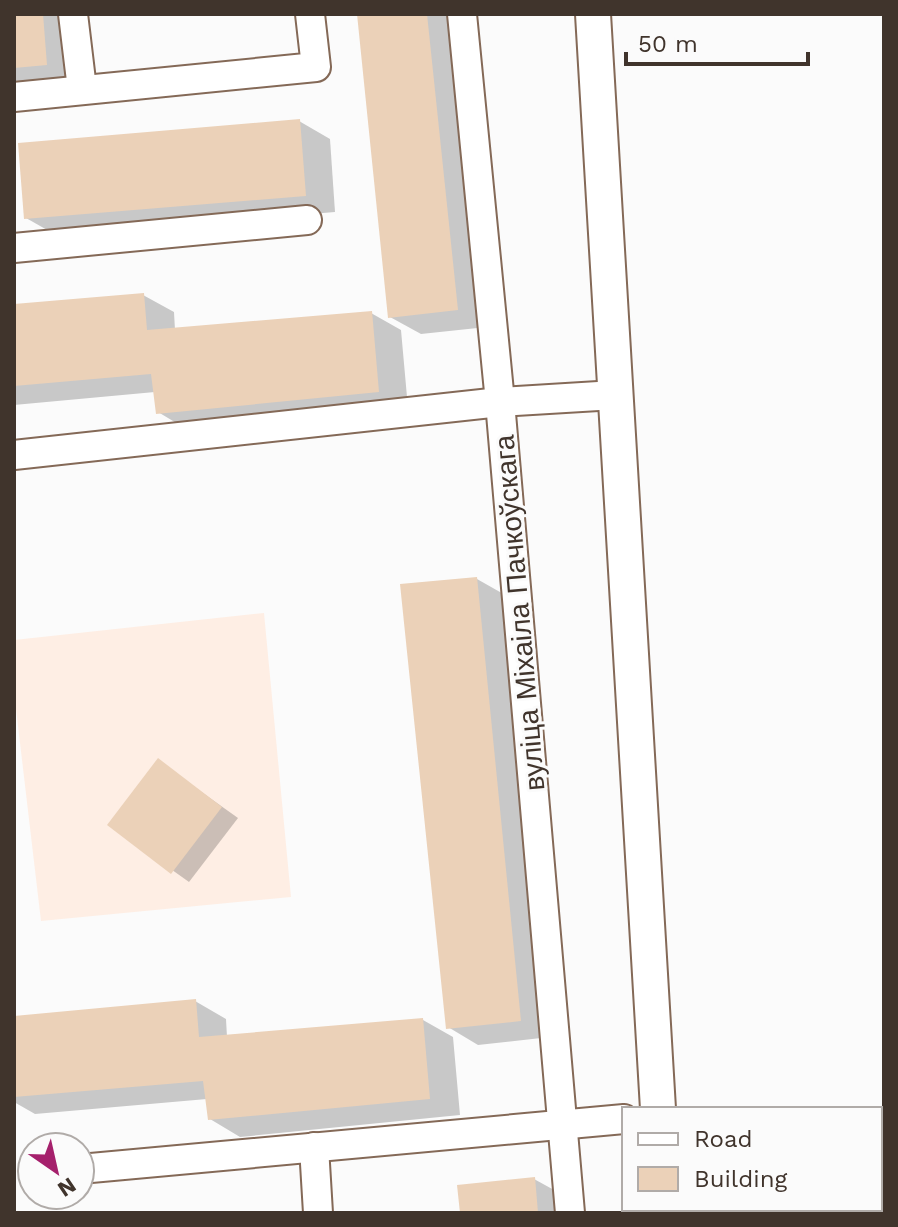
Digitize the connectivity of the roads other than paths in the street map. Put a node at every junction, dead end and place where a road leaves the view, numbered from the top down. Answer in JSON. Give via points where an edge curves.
{"nodes":[{"id":1,"x":73,"y":14,"type":"edge"},
{"id":2,"x":310,"y":14,"type":"edge"},
{"id":3,"x":462,"y":14,"type":"edge"},
{"id":4,"x":593,"y":14,"type":"edge"},
{"id":5,"x":82,"y":89,"type":"junction"},
{"id":6,"x":14,"y":97,"type":"edge"},
{"id":7,"x":307,"y":220,"type":"dead end"},
{"id":8,"x":14,"y":248,"type":"edge"},
{"id":9,"x":615,"y":395,"type":"junction"},
{"id":10,"x":500,"y":402,"type":"junction"},
{"id":11,"x":14,"y":455,"type":"edge"},
{"id":12,"x":658,"y":1107,"type":"edge"},
{"id":13,"x":622,"y":1119,"type":"edge"},
{"id":14,"x":564,"y":1125,"type":"junction"},
{"id":15,"x":314,"y":1147,"type":"junction"},
{"id":16,"x":96,"y":1167,"type":"edge"},
{"id":17,"x":318,"y":1213,"type":"edge"},
{"id":18,"x":570,"y":1213,"type":"edge"}],
"edges":[{"from":1,"to":5,"type":"lane"},
{"from":2,"to":5,"type":"lane","via":[[316,67]]},
{"from":3,"to":10,"type":"lane","name":"вуліца Міхаіла Пачкоўскага"},
{"from":4,"to":9,"type":"main road"},
{"from":5,"to":6,"type":"lane"},
{"from":7,"to":8,"type":"lane"},
{"from":9,"to":10,"type":"lane"},
{"from":9,"to":12,"type":"main road"},
{"from":10,"to":11,"type":"lane"},
{"from":10,"to":14,"type":"lane","name":"вуліца Міхаіла Пачкоўскага"},
{"from":13,"to":14,"type":"lane"},
{"from":14,"to":15,"type":"lane"},
{"from":14,"to":18,"type":"lane","name":"вуліца Міхаіла Пачкоўскага"},
{"from":15,"to":16,"type":"lane"},
{"from":15,"to":17,"type":"lane"}]}
